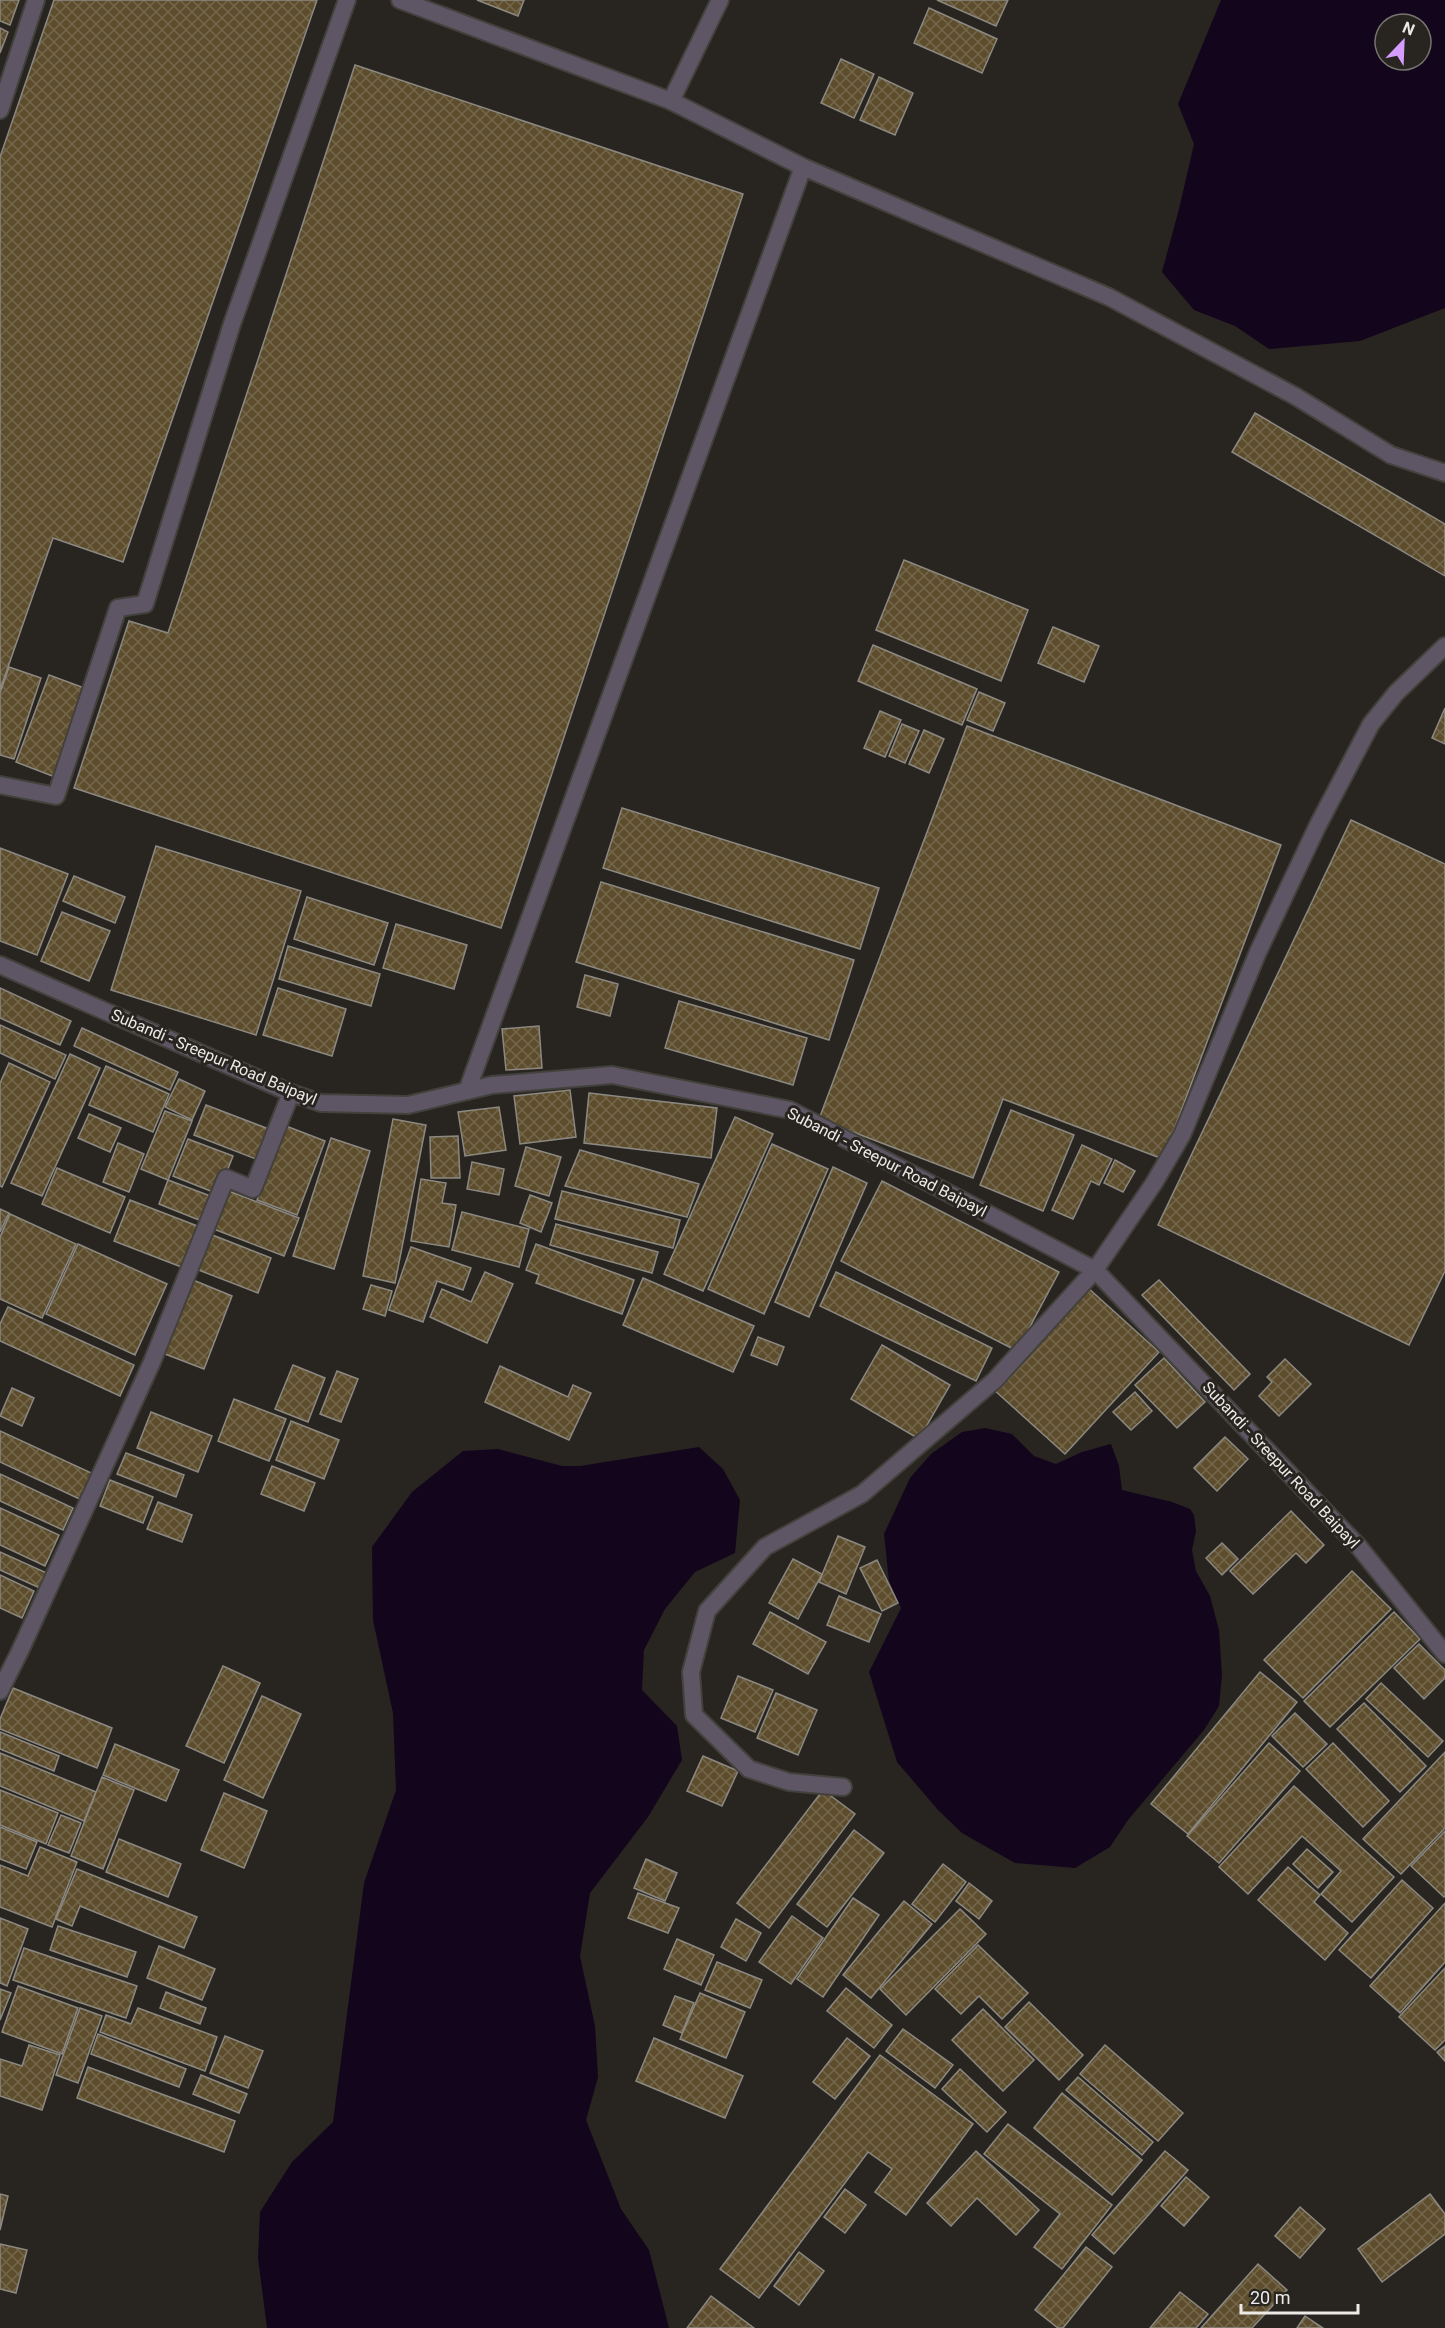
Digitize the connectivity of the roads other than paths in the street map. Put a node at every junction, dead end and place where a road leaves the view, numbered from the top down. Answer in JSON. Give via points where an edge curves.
{"nodes":[{"id":1,"x":36,"y":0,"type":"edge"},
{"id":2,"x":347,"y":0,"type":"edge"},
{"id":3,"x":400,"y":0,"type":"edge"},
{"id":4,"x":720,"y":0,"type":"edge"},
{"id":5,"x":671,"y":102,"type":"junction"},
{"id":6,"x":0,"y":110,"type":"edge"},
{"id":7,"x":803,"y":167,"type":"junction"},
{"id":8,"x":1445,"y":473,"type":"edge"},
{"id":9,"x":1445,"y":646,"type":"edge"},
{"id":10,"x":0,"y":785,"type":"edge"},
{"id":11,"x":0,"y":965,"type":"edge"},
{"id":12,"x":467,"y":1091,"type":"junction"},
{"id":13,"x":291,"y":1093,"type":"junction"},
{"id":14,"x":1095,"y":1270,"type":"junction"},
{"id":15,"x":1445,"y":1654,"type":"edge"},
{"id":16,"x":0,"y":1690,"type":"edge"},
{"id":17,"x":843,"y":1787,"type":"dead end"}],
"edges":[{"from":1,"to":6,"type":"street"},
{"from":2,"to":10,"type":"street","via":[[232,324],[145,604],[118,608],[56,796]]},
{"from":3,"to":5,"type":"street"},
{"from":4,"to":5,"type":"street"},
{"from":5,"to":7,"type":"street"},
{"from":7,"to":8,"type":"street","via":[[1109,297],[1295,396],[1391,455]]},
{"from":7,"to":12,"type":"street"},
{"from":9,"to":14,"type":"street","via":[[1396,693],[1371,724],[1258,952],[1182,1135]]},
{"from":11,"to":13,"type":"street","name":"Subandi - Sreepur Road Baipayl"},
{"from":12,"to":13,"type":"street","name":"Subandi - Sreepur Road Baipayl","via":[[408,1105],[321,1103]]},
{"from":12,"to":14,"type":"street","name":"Subandi - Sreepur Road Baipayl","via":[[492,1085],[612,1075],[790,1110]]},
{"from":13,"to":16,"type":"street","via":[[253,1189],[225,1178],[152,1362]]},
{"from":14,"to":15,"type":"street","name":"Subandi - Sreepur Road Baipayl","via":[[1359,1547]]},
{"from":14,"to":17,"type":"street","via":[[995,1380],[862,1494],[765,1547],[707,1611],[691,1672],[694,1714],[749,1769],[789,1782]]}]}
